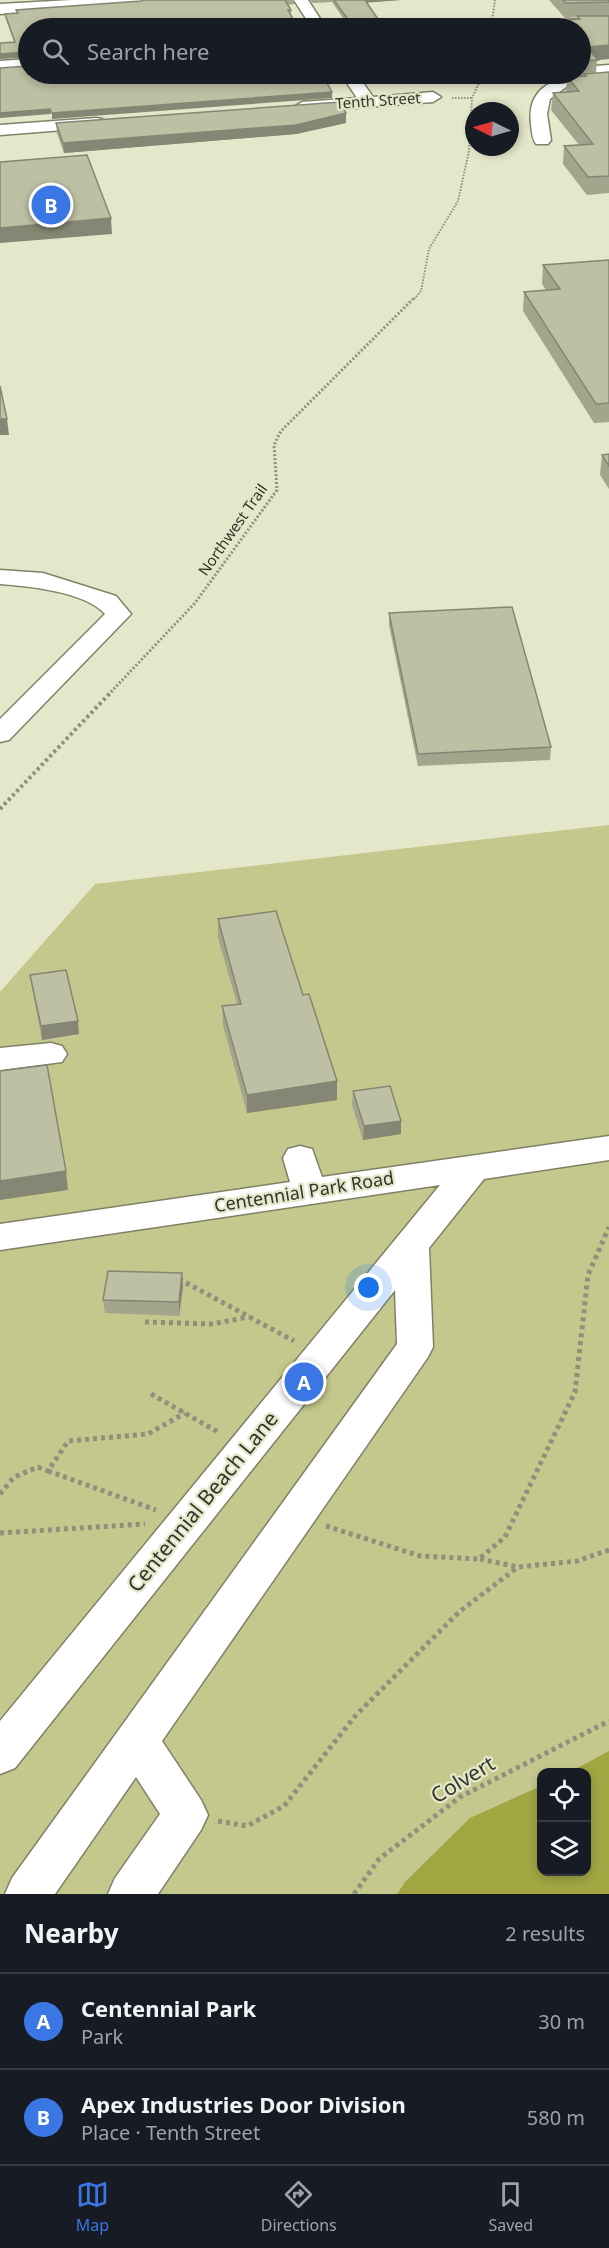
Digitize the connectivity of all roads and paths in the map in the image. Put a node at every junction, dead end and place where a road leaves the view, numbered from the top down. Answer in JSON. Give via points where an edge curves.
{"nodes":[{"id":1,"x":141,"y":0,"type":"edge"},
{"id":2,"x":301,"y":0,"type":"edge"},
{"id":3,"x":495,"y":0,"type":"edge"},
{"id":4,"x":540,"y":8,"type":"dead end"},
{"id":5,"x":0,"y":9,"type":"edge"},
{"id":6,"x":313,"y":18,"type":"edge"},
{"id":7,"x":492,"y":18,"type":"edge"},
{"id":8,"x":538,"y":18,"type":"edge"},
{"id":9,"x":609,"y":23,"type":"edge"},
{"id":10,"x":591,"y":24,"type":"edge"},
{"id":11,"x":18,"y":65,"type":"edge"},
{"id":12,"x":0,"y":66,"type":"edge"},
{"id":13,"x":609,"y":70,"type":"edge"},
{"id":14,"x":591,"y":71,"type":"edge"},
{"id":15,"x":591,"y":80,"type":"edge"},
{"id":16,"x":609,"y":81,"type":"edge"},
{"id":17,"x":356,"y":84,"type":"edge"},
{"id":18,"x":478,"y":84,"type":"edge"},
{"id":19,"x":553,"y":84,"type":"edge"},
{"id":20,"x":433,"y":97,"type":"dead end"},
{"id":21,"x":368,"y":102,"type":"junction"},
{"id":22,"x":285,"y":108,"type":"edge"},
{"id":23,"x":107,"y":122,"type":"edge"},
{"id":24,"x":0,"y":130,"type":"edge"},
{"id":25,"x":542,"y":140,"type":"dead end"},
{"id":26,"x":0,"y":577,"type":"edge"},
{"id":27,"x":0,"y":734,"type":"edge"},
{"id":28,"x":0,"y":809,"type":"edge"},
{"id":29,"x":51,"y":1054,"type":"dead end"},
{"id":30,"x":0,"y":1059,"type":"edge"},
{"id":31,"x":609,"y":1148,"type":"edge"},
{"id":32,"x":300,"y":1158,"type":"dead end"},
{"id":33,"x":474,"y":1167,"type":"junction"},
{"id":34,"x":309,"y":1191,"type":"junction"},
{"id":35,"x":609,"y":1227,"type":"edge"},
{"id":36,"x":0,"y":1237,"type":"edge"},
{"id":37,"x":411,"y":1245,"type":"junction"},
{"id":38,"x":178,"y":1278,"type":"edge"},
{"id":39,"x":249,"y":1317,"type":"junction"},
{"id":40,"x":145,"y":1322,"type":"dead end"},
{"id":41,"x":321,"y":1356,"type":"junction"},
{"id":42,"x":151,"y":1394,"type":"dead end"},
{"id":43,"x":184,"y":1413,"type":"junction"},
{"id":44,"x":247,"y":1448,"type":"junction"},
{"id":45,"x":48,"y":1471,"type":"junction"},
{"id":46,"x":0,"y":1494,"type":"edge"},
{"id":47,"x":297,"y":1516,"type":"junction"},
{"id":48,"x":188,"y":1521,"type":"junction"},
{"id":49,"x":0,"y":1533,"type":"edge"},
{"id":50,"x":609,"y":1550,"type":"edge"},
{"id":51,"x":479,"y":1559,"type":"junction"},
{"id":52,"x":518,"y":1567,"type":"junction"},
{"id":53,"x":609,"y":1721,"type":"edge"},
{"id":54,"x":138,"y":1742,"type":"junction"},
{"id":55,"x":0,"y":1754,"type":"edge"},
{"id":56,"x":186,"y":1815,"type":"junction"},
{"id":57,"x":28,"y":1894,"type":"edge"},
{"id":58,"x":131,"y":1894,"type":"edge"},
{"id":59,"x":354,"y":1894,"type":"edge"}],
"edges":[{"from":1,"to":5,"type":"street"},
{"from":2,"to":6,"type":"street"},
{"from":3,"to":7,"type":"path"},
{"from":4,"to":8,"type":"street"},
{"from":9,"to":10,"type":"street"},
{"from":11,"to":12,"type":"street"},
{"from":13,"to":14,"type":"street"},
{"from":15,"to":16,"type":"street"},
{"from":17,"to":21,"type":"street"},
{"from":18,"to":28,"type":"path","name":"Northwest Trail","via":[[472,98],[469,151],[458,201],[429,249],[421,291],[281,431],[274,445],[277,490],[195,603]]},
{"from":19,"to":25,"type":"street","via":[[539,99]]},
{"from":20,"to":21,"type":"street","name":"Tenth Street"},
{"from":21,"to":22,"type":"street","name":"Tenth Street"},
{"from":23,"to":24,"type":"street"},
{"from":26,"to":27,"type":"street","via":[[43,580],[107,601],[118,614]]},
{"from":29,"to":30,"type":"street"},
{"from":31,"to":33,"type":"street","name":"Centennial Park Road"},
{"from":32,"to":34,"type":"street"},
{"from":33,"to":34,"type":"street","name":"Centennial Park Road"},
{"from":33,"to":37,"type":"street","name":"Centennial Beach Lane"},
{"from":34,"to":36,"type":"street","name":"Centennial Park Road"},
{"from":35,"to":51,"type":"path","via":[[588,1275],[575,1392],[505,1537]]},
{"from":37,"to":41,"type":"street","name":"Centennial Beach Lane"},
{"from":37,"to":47,"type":"street","via":[[415,1347]]},
{"from":38,"to":39,"type":"path"},
{"from":39,"to":40,"type":"path","via":[[212,1324]]},
{"from":39,"to":41,"type":"path"},
{"from":41,"to":44,"type":"street","name":"Centennial Beach Lane"},
{"from":42,"to":43,"type":"path"},
{"from":43,"to":44,"type":"path"},
{"from":43,"to":45,"type":"path","via":[[148,1434],[68,1441]]},
{"from":44,"to":48,"type":"street","name":"Centennial Beach Lane"},
{"from":45,"to":46,"type":"path","via":[[38,1467],[14,1477]]},
{"from":45,"to":48,"type":"path"},
{"from":47,"to":51,"type":"path","via":[[420,1556]]},
{"from":47,"to":54,"type":"street"},
{"from":48,"to":49,"type":"path"},
{"from":48,"to":55,"type":"street","name":"Centennial Beach Lane"},
{"from":50,"to":52,"type":"path","via":[[577,1561]]},
{"from":51,"to":52,"type":"path"},
{"from":52,"to":56,"type":"path","via":[[459,1612],[356,1715],[284,1806],[247,1826]]},
{"from":53,"to":59,"type":"path","name":"Colvert","via":[[460,1797],[379,1859]]},
{"from":54,"to":56,"type":"street"},
{"from":54,"to":57,"type":"street"},
{"from":56,"to":58,"type":"street"}]}
